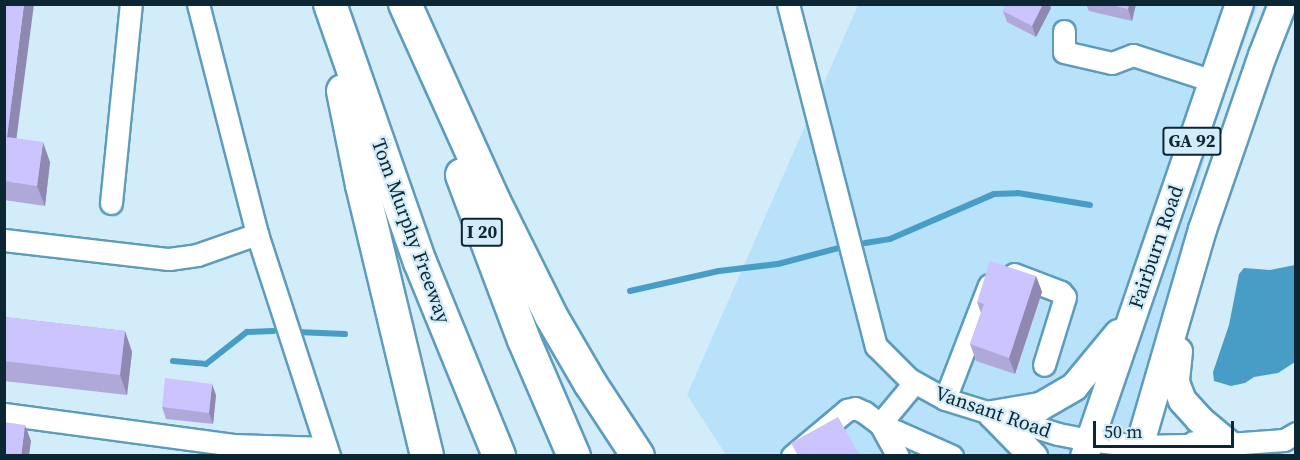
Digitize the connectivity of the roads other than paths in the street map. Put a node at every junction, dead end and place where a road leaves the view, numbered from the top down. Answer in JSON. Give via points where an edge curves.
{"nodes":[{"id":1,"x":130,"y":4,"type":"edge"},
{"id":2,"x":198,"y":4,"type":"edge"},
{"id":3,"x":325,"y":4,"type":"edge"},
{"id":4,"x":330,"y":4,"type":"edge"},
{"id":5,"x":403,"y":4,"type":"edge"},
{"id":6,"x":788,"y":4,"type":"edge"},
{"id":7,"x":1239,"y":4,"type":"edge"},
{"id":8,"x":1282,"y":4,"type":"edge"},
{"id":9,"x":1064,"y":31,"type":"dead end"},
{"id":10,"x":1213,"y":81,"type":"junction"},
{"id":11,"x":111,"y":203,"type":"dead end"},
{"id":12,"x":257,"y":234,"type":"junction"},
{"id":13,"x":4,"y":240,"type":"edge"},
{"id":14,"x":1184,"y":298,"type":"junction"},
{"id":15,"x":1131,"y":319,"type":"junction"},
{"id":16,"x":1044,"y":364,"type":"dead end"},
{"id":17,"x":914,"y":383,"type":"junction"},
{"id":18,"x":945,"y":399,"type":"junction"},
{"id":19,"x":4,"y":414,"type":"edge"},
{"id":20,"x":992,"y":414,"type":"junction"},
{"id":21,"x":880,"y":424,"type":"junction"},
{"id":22,"x":1290,"y":443,"type":"edge"},
{"id":23,"x":1229,"y":444,"type":"junction"},
{"id":24,"x":1086,"y":448,"type":"edge"},
{"id":25,"x":1187,"y":450,"type":"edge"},
{"id":26,"x":275,"y":451,"type":"edge"},
{"id":27,"x":1137,"y":451,"type":"edge"},
{"id":28,"x":327,"y":452,"type":"edge"},
{"id":29,"x":427,"y":456,"type":"edge"},
{"id":30,"x":499,"y":456,"type":"edge"},
{"id":31,"x":574,"y":456,"type":"edge"},
{"id":32,"x":638,"y":456,"type":"edge"},
{"id":33,"x":792,"y":456,"type":"edge"},
{"id":34,"x":898,"y":456,"type":"edge"},
{"id":35,"x":952,"y":456,"type":"edge"},
{"id":36,"x":1033,"y":456,"type":"edge"}],
"edges":[{"from":1,"to":11,"type":"street"},
{"from":2,"to":12,"type":"street"},
{"from":3,"to":29,"type":"highway","via":[[362,184]]},
{"from":4,"to":30,"type":"highway","name":"Tom Murphy Freeway","via":[[420,262]]},
{"from":5,"to":31,"type":"highway","number":"I 20","via":[[487,246]]},
{"from":5,"to":32,"type":"highway","via":[[551,316]]},
{"from":6,"to":17,"type":"street","name":"Vansant Road","via":[[876,346]]},
{"from":7,"to":10,"type":"main road","name":"Fairburn Road","number":"GA 92"},
{"from":8,"to":14,"type":"main road","name":"Fairburn Road","number":"GA 92","via":[[1202,229]]},
{"from":9,"to":10,"type":"street","via":[[1064,52],[1112,63],[1133,55]]},
{"from":10,"to":15,"type":"main road","name":"Fairburn Road","number":"GA 92"},
{"from":12,"to":13,"type":"street","via":[[197,255],[169,259]]},
{"from":12,"to":28,"type":"street"},
{"from":14,"to":23,"type":"main road","via":[[1175,382],[1182,400]]},
{"from":14,"to":27,"type":"main road","name":"Fairburn Road","number":"GA 92"},
{"from":15,"to":20,"type":"main road","via":[[1074,386],[1040,406]]},
{"from":15,"to":24,"type":"main road","name":"Fairburn Road","number":"GA 92"},
{"from":16,"to":18,"type":"street","via":[[1065,297],[1061,292],[1005,272],[996,273]]},
{"from":17,"to":18,"type":"street","name":"Vansant Road"},
{"from":17,"to":21,"type":"street"},
{"from":18,"to":20,"type":"street","name":"Vansant Road"},
{"from":19,"to":26,"type":"street"},
{"from":20,"to":24,"type":"street","name":"Vansant Road"},
{"from":20,"to":36,"type":"main road"},
{"from":21,"to":33,"type":"street","via":[[855,408],[847,410]]},
{"from":21,"to":34,"type":"street"},
{"from":21,"to":35,"type":"street"},
{"from":22,"to":23,"type":"street","name":"Vansant Road"},
{"from":23,"to":25,"type":"street","name":"Vansant Road"},
{"from":24,"to":27,"type":"street","name":"Vansant Road"},
{"from":25,"to":27,"type":"street","name":"Vansant Road"},
{"from":26,"to":28,"type":"street"}]}
